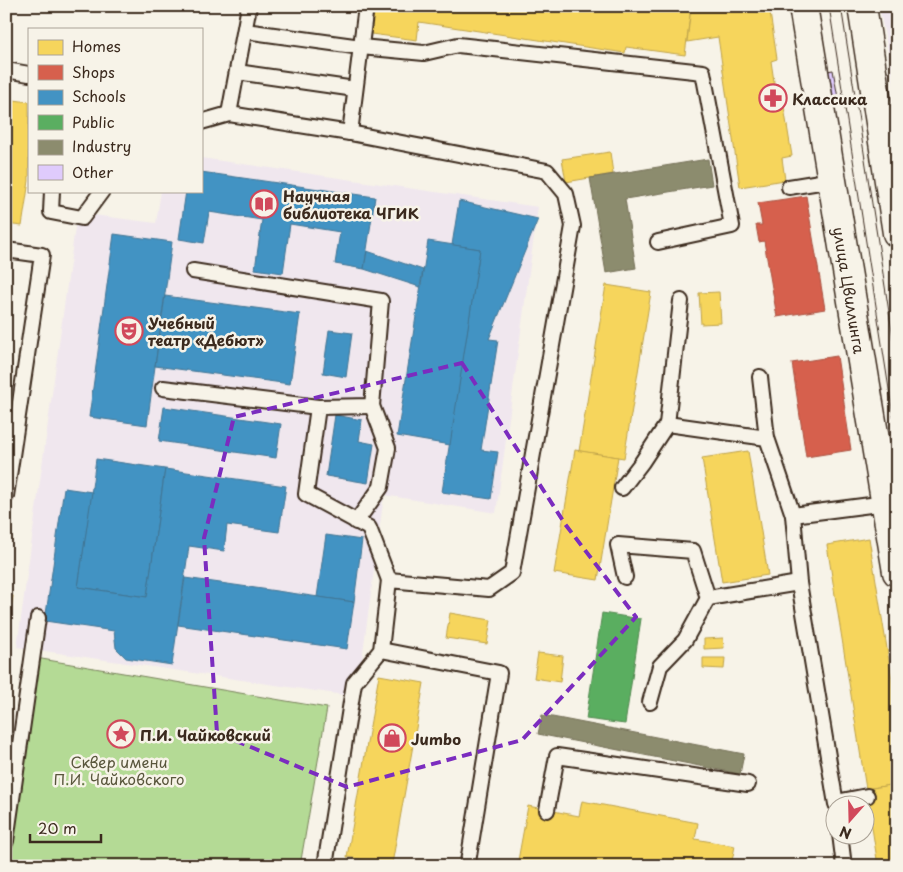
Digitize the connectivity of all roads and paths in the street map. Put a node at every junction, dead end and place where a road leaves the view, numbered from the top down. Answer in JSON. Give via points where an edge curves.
{"nodes":[{"id":1,"x":249,"y":6,"type":"edge"},
{"id":2,"x":366,"y":6,"type":"edge"},
{"id":3,"x":804,"y":6,"type":"edge"},
{"id":4,"x":862,"y":6,"type":"edge"},
{"id":5,"x":245,"y":32,"type":"junction"},
{"id":6,"x":361,"y":47,"type":"junction"},
{"id":7,"x":6,"y":70,"type":"edge"},
{"id":8,"x":237,"y":72,"type":"junction"},
{"id":9,"x":28,"y":74,"type":"edge"},
{"id":10,"x":355,"y":89,"type":"junction"},
{"id":11,"x":229,"y":114,"type":"junction"},
{"id":12,"x":202,"y":122,"type":"edge"},
{"id":13,"x":350,"y":133,"type":"junction"},
{"id":14,"x":832,"y":180,"type":"junction"},
{"id":15,"x":789,"y":187,"type":"dead end"},
{"id":16,"x":52,"y":192,"type":"edge"},
{"id":17,"x":101,"y":192,"type":"edge"},
{"id":18,"x":897,"y":233,"type":"edge"},
{"id":19,"x":658,"y":242,"type":"dead end"},
{"id":20,"x":6,"y":250,"type":"edge"},
{"id":21,"x":193,"y":271,"type":"dead end"},
{"id":22,"x":681,"y":301,"type":"dead end"},
{"id":23,"x":760,"y":377,"type":"dead end"},
{"id":24,"x":163,"y":388,"type":"dead end"},
{"id":25,"x":372,"y":406,"type":"junction"},
{"id":26,"x":318,"y":407,"type":"junction"},
{"id":27,"x":667,"y":424,"type":"junction"},
{"id":28,"x":767,"y":438,"type":"junction"},
{"id":29,"x":622,"y":488,"type":"dead end"},
{"id":30,"x":6,"y":496,"type":"edge"},
{"id":31,"x":886,"y":503,"type":"junction"},
{"id":32,"x":792,"y":515,"type":"junction"},
{"id":33,"x":356,"y":522,"type":"junction"},
{"id":34,"x":897,"y":572,"type":"edge"},
{"id":35,"x":625,"y":577,"type":"dead end"},
{"id":36,"x":389,"y":580,"type":"junction"},
{"id":37,"x":799,"y":583,"type":"junction"},
{"id":38,"x":708,"y":598,"type":"junction"},
{"id":39,"x":38,"y":618,"type":"dead end"},
{"id":40,"x":381,"y":650,"type":"junction"},
{"id":41,"x":650,"y":702,"type":"dead end"},
{"id":42,"x":748,"y":784,"type":"dead end"},
{"id":43,"x":834,"y":794,"type":"edge"},
{"id":44,"x":547,"y":810,"type":"dead end"},
{"id":45,"x":6,"y":842,"type":"edge"},
{"id":46,"x":841,"y":844,"type":"edge"},
{"id":47,"x":468,"y":862,"type":"dead end"},
{"id":48,"x":325,"y":866,"type":"edge"},
{"id":49,"x":844,"y":866,"type":"edge"}],
"edges":[{"from":1,"to":5,"type":"lane"},
{"from":2,"to":6,"type":"lane"},
{"from":3,"to":14,"type":"main road","name":"улица Цвиллинга"},
{"from":4,"to":18,"type":"main road"},
{"from":5,"to":6,"type":"lane"},
{"from":5,"to":8,"type":"lane"},
{"from":6,"to":10,"type":"lane"},
{"from":6,"to":19,"type":"lane","via":[[424,53],[458,45],[703,72],[732,226]]},
{"from":7,"to":9,"type":"lane"},
{"from":8,"to":10,"type":"lane"},
{"from":8,"to":11,"type":"lane"},
{"from":10,"to":13,"type":"lane"},
{"from":11,"to":12,"type":"lane"},
{"from":11,"to":13,"type":"lane"},
{"from":13,"to":36,"type":"lane","via":[[547,171],[566,194],[573,226],[512,573],[489,589]]},
{"from":14,"to":15,"type":"lane"},
{"from":14,"to":31,"type":"main road","name":"улица Цвиллинга"},
{"from":16,"to":17,"type":"lane","via":[[51,212],[82,218]]},
{"from":20,"to":30,"type":"lane","via":[[42,255]]},
{"from":21,"to":25,"type":"lane","via":[[380,301]]},
{"from":22,"to":27,"type":"lane"},
{"from":23,"to":28,"type":"lane"},
{"from":24,"to":26,"type":"lane"},
{"from":25,"to":26,"type":"lane"},
{"from":25,"to":33,"type":"lane","via":[[388,448],[381,488]]},
{"from":26,"to":33,"type":"lane","via":[[306,494]]},
{"from":27,"to":28,"type":"lane"},
{"from":27,"to":29,"type":"lane"},
{"from":28,"to":32,"type":"lane"},
{"from":31,"to":32,"type":"lane"},
{"from":31,"to":34,"type":"main road","name":"улица Цвиллинга"},
{"from":32,"to":37,"type":"lane"},
{"from":33,"to":36,"type":"lane","via":[[369,528]]},
{"from":35,"to":38,"type":"lane","via":[[618,545],[693,551]]},
{"from":36,"to":40,"type":"lane"},
{"from":37,"to":38,"type":"lane"},
{"from":37,"to":43,"type":"lane"},
{"from":38,"to":41,"type":"lane","via":[[685,640],[660,666]]},
{"from":39,"to":45,"type":"lane"},
{"from":40,"to":47,"type":"lane","via":[[499,672]]},
{"from":40,"to":48,"type":"lane","via":[[354,683]]},
{"from":42,"to":44,"type":"lane","via":[[557,756]]},
{"from":46,"to":49,"type":"lane"}]}
